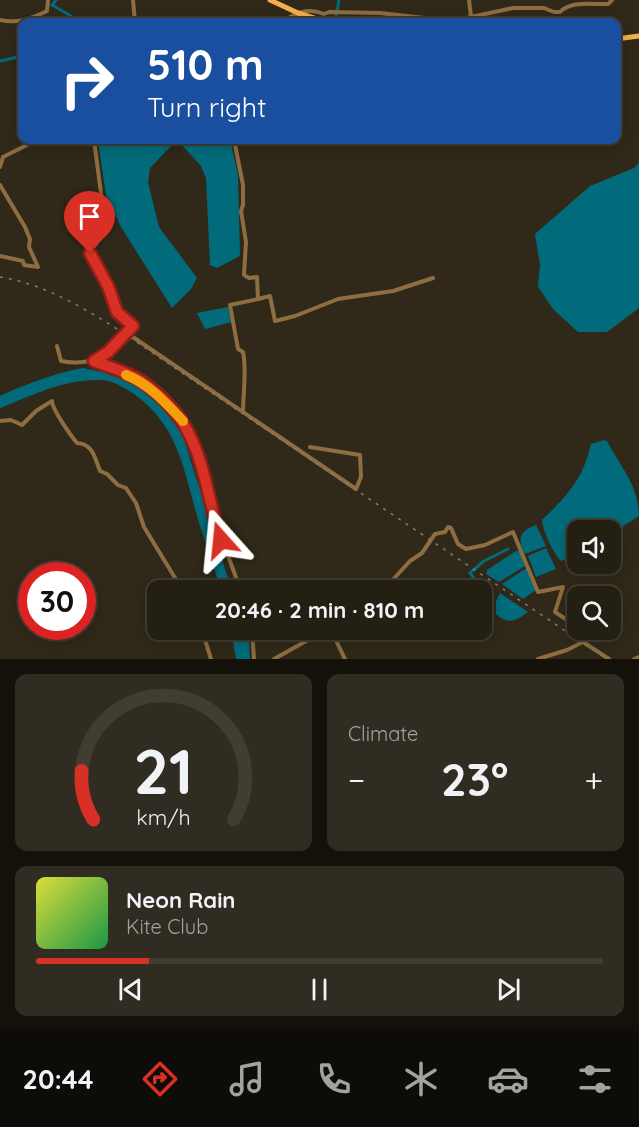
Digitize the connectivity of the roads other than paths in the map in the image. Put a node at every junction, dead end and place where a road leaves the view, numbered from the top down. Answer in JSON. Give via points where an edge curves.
{"nodes":[{"id":1,"x":48,"y":0,"type":"edge"},
{"id":2,"x":133,"y":0,"type":"edge"},
{"id":3,"x":270,"y":0,"type":"edge"},
{"id":4,"x":469,"y":0,"type":"edge"},
{"id":5,"x":612,"y":0,"type":"edge"},
{"id":6,"x":298,"y":13,"type":"junction"},
{"id":7,"x":471,"y":17,"type":"junction"},
{"id":8,"x":31,"y":18,"type":"edge"},
{"id":9,"x":135,"y":18,"type":"edge"},
{"id":10,"x":289,"y":18,"type":"edge"},
{"id":11,"x":314,"y":18,"type":"edge"},
{"id":12,"x":425,"y":18,"type":"edge"},
{"id":13,"x":466,"y":18,"type":"edge"},
{"id":14,"x":0,"y":20,"type":"edge"},
{"id":15,"x":18,"y":22,"type":"edge"},
{"id":16,"x":639,"y":36,"type":"edge"},
{"id":17,"x":621,"y":38,"type":"edge"},
{"id":18,"x":29,"y":144,"type":"edge"},
{"id":19,"x":95,"y":144,"type":"edge"},
{"id":20,"x":235,"y":144,"type":"edge"},
{"id":21,"x":0,"y":167,"type":"edge"},
{"id":22,"x":0,"y":185,"type":"edge"},
{"id":23,"x":0,"y":256,"type":"edge"},
{"id":24,"x":433,"y":278,"type":"dead end"},
{"id":25,"x":258,"y":299,"type":"junction"},
{"id":26,"x":127,"y":333,"type":"junction"},
{"id":27,"x":57,"y":346,"type":"dead end"},
{"id":28,"x":94,"y":361,"type":"junction"},
{"id":29,"x":243,"y":412,"type":"junction"},
{"id":30,"x":0,"y":420,"type":"edge"},
{"id":31,"x":310,"y":447,"type":"dead end"},
{"id":32,"x":176,"y":580,"type":"edge"},
{"id":33,"x":237,"y":580,"type":"edge"},
{"id":34,"x":393,"y":580,"type":"edge"},
{"id":35,"x":567,"y":620,"type":"edge"},
{"id":36,"x":205,"y":640,"type":"edge"},
{"id":37,"x":253,"y":640,"type":"edge"},
{"id":38,"x":308,"y":640,"type":"edge"},
{"id":39,"x":336,"y":640,"type":"edge"},
{"id":40,"x":584,"y":642,"type":"joint"},
{"id":41,"x":639,"y":657,"type":"edge"},
{"id":42,"x":211,"y":659,"type":"edge"},
{"id":43,"x":254,"y":659,"type":"edge"},
{"id":44,"x":274,"y":659,"type":"edge"},
{"id":45,"x":345,"y":659,"type":"edge"},
{"id":46,"x":538,"y":659,"type":"edge"},
{"id":47,"x":609,"y":659,"type":"edge"},
{"id":48,"x":634,"y":659,"type":"edge"}],
"edges":[{"from":1,"to":8,"type":"street","via":[[47,11]]},
{"from":2,"to":9,"type":"street"},
{"from":3,"to":6,"type":"main road"},
{"from":4,"to":7,"type":"street"},
{"from":5,"to":7,"type":"street","via":[[608,4],[574,5],[560,12],[513,8]]},
{"from":6,"to":10,"type":"street"},
{"from":6,"to":11,"type":"main road"},
{"from":6,"to":12,"type":"street","via":[[314,10],[324,14],[380,13]]},
{"from":7,"to":13,"type":"street"},
{"from":14,"to":15,"type":"street"},
{"from":16,"to":17,"type":"main road"},
{"from":18,"to":21,"type":"street","via":[[3,157]]},
{"from":19,"to":26,"type":"street","via":[[102,201],[91,205],[99,239],[90,253],[117,312],[133,326]]},
{"from":20,"to":25,"type":"street","via":[[243,185],[244,275],[257,277]]},
{"from":22,"to":23,"type":"street","via":[[25,227],[38,267]]},
{"from":24,"to":25,"type":"street","via":[[393,291],[338,298],[275,321],[270,296]]},
{"from":25,"to":29,"type":"street","via":[[230,305],[238,348],[246,363]]},
{"from":26,"to":28,"type":"street"},
{"from":26,"to":29,"type":"street"},
{"from":27,"to":28,"type":"street","via":[[61,361]]},
{"from":28,"to":33,"type":"street","via":[[140,381],[185,423]]},
{"from":29,"to":31,"type":"street","via":[[356,489],[361,477],[360,455]]},
{"from":30,"to":32,"type":"street","via":[[22,425],[52,401],[69,434],[91,449],[100,471],[126,488]]},
{"from":34,"to":35,"type":"street","via":[[422,553],[435,534],[447,527],[466,549],[512,532],[538,592],[563,587],[555,612]]},
{"from":36,"to":42,"type":"street"},
{"from":37,"to":43,"type":"street"},
{"from":38,"to":44,"type":"street"},
{"from":39,"to":45,"type":"street"},
{"from":40,"to":46,"type":"street"},
{"from":40,"to":47,"type":"street"},
{"from":41,"to":48,"type":"street"}]}
